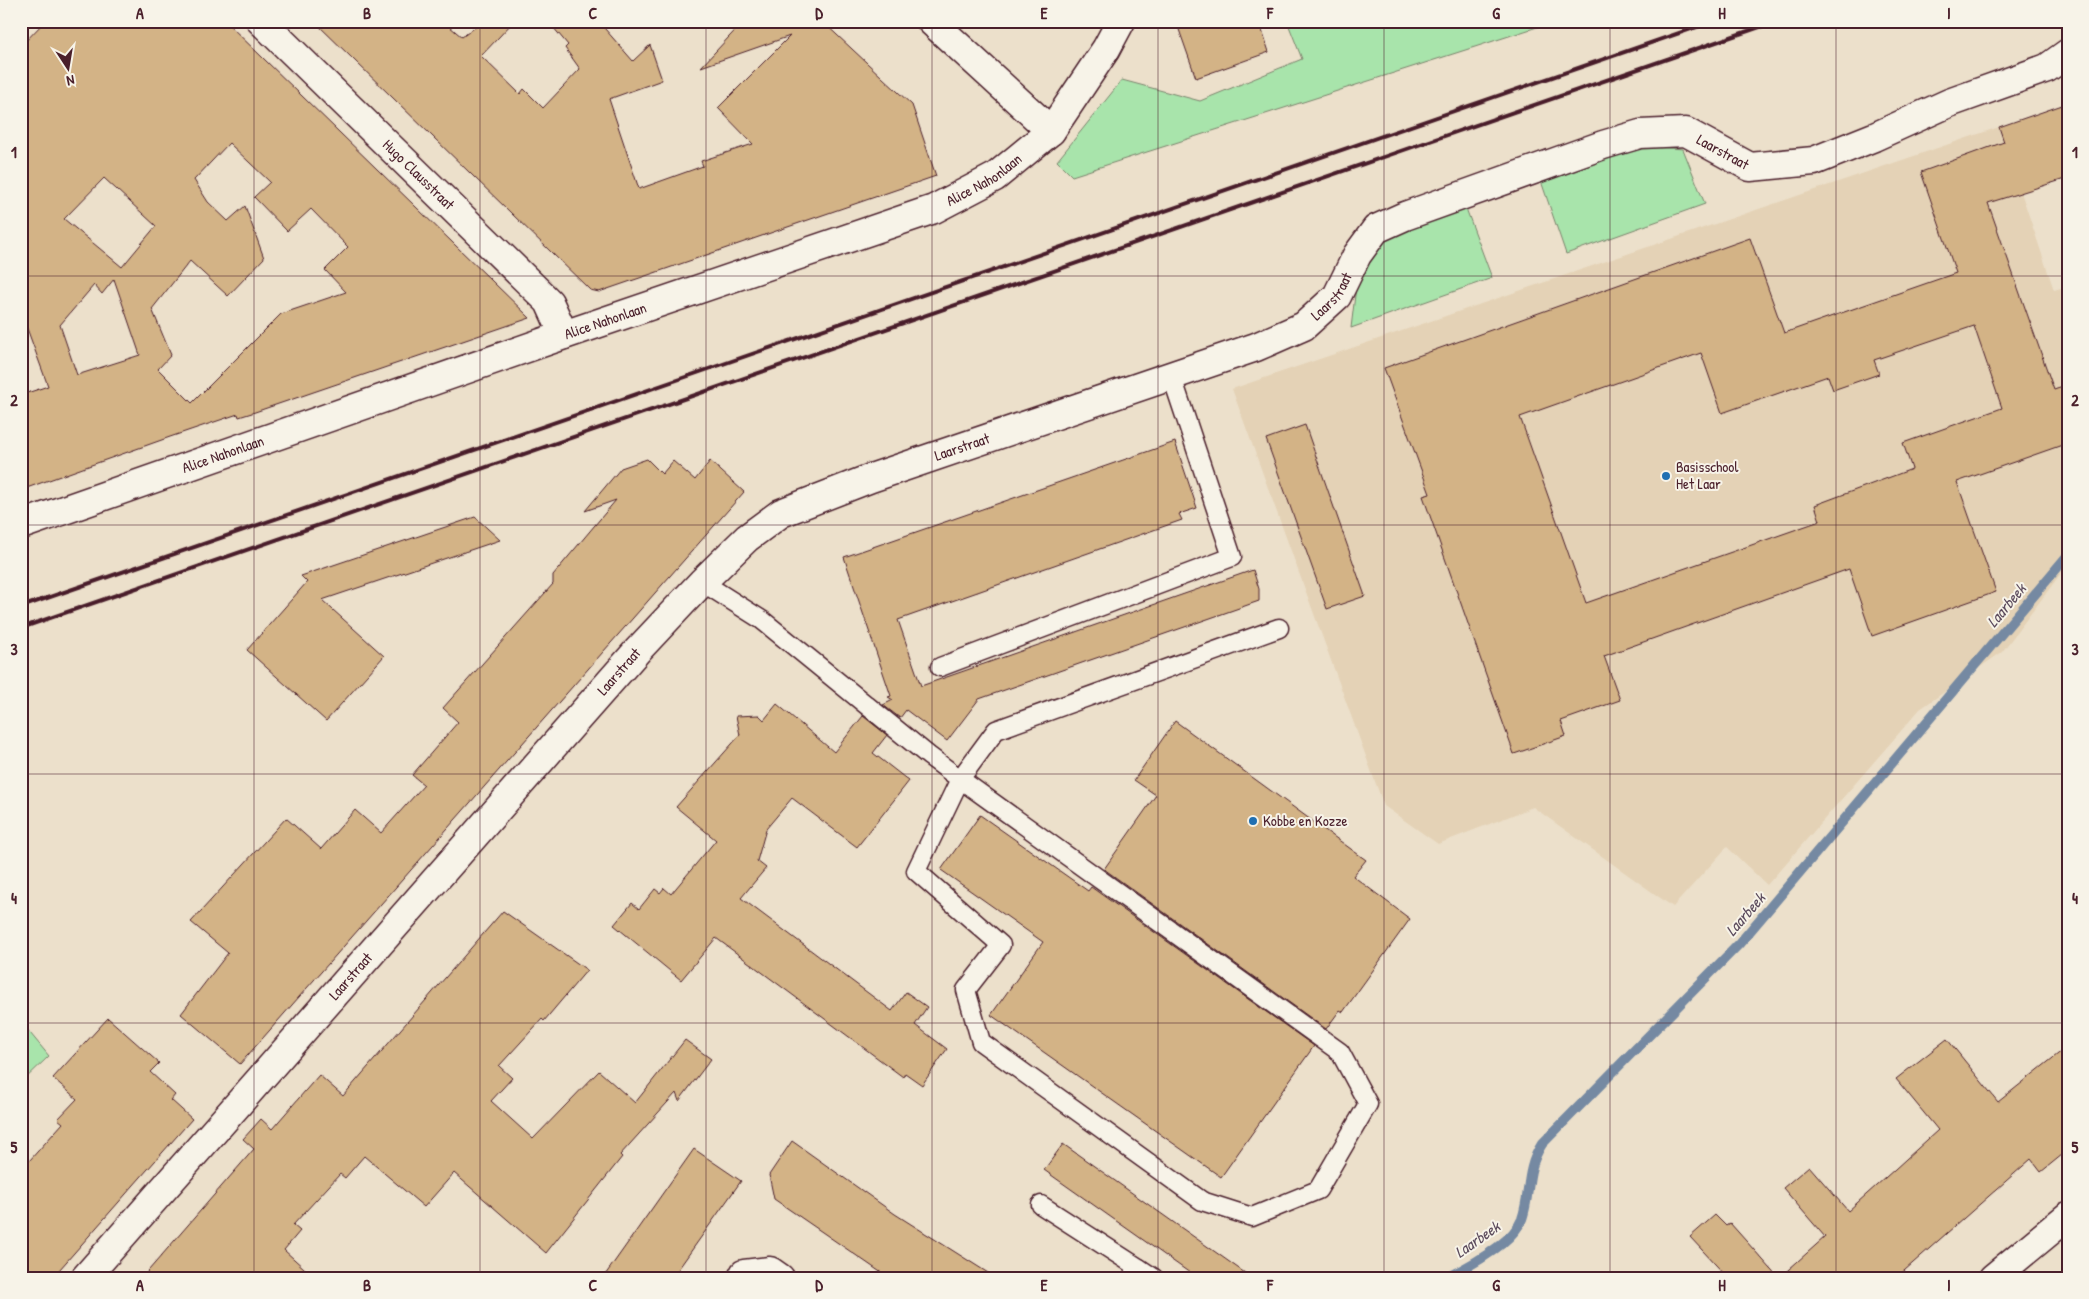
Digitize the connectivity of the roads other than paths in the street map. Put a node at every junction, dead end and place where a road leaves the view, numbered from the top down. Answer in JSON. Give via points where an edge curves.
{"nodes":[{"id":1,"x":261,"y":21,"type":"edge"},
{"id":2,"x":931,"y":21,"type":"edge"},
{"id":3,"x":1121,"y":21,"type":"edge"},
{"id":4,"x":2068,"y":53,"type":"edge"},
{"id":5,"x":1051,"y":131,"type":"junction"},
{"id":6,"x":564,"y":335,"type":"junction"},
{"id":7,"x":1171,"y":374,"type":"junction"},
{"id":8,"x":21,"y":525,"type":"edge"},
{"id":9,"x":702,"y":582,"type":"junction"},
{"id":10,"x":1279,"y":628,"type":"dead end"},
{"id":11,"x":940,"y":667,"type":"dead end"},
{"id":12,"x":960,"y":779,"type":"junction"},
{"id":13,"x":1041,"y":1205,"type":"dead end"},
{"id":14,"x":2068,"y":1216,"type":"edge"},
{"id":15,"x":1135,"y":1273,"type":"edge"},
{"id":16,"x":86,"y":1278,"type":"edge"},
{"id":17,"x":742,"y":1278,"type":"edge"},
{"id":18,"x":780,"y":1278,"type":"edge"},
{"id":19,"x":1154,"y":1278,"type":"edge"},
{"id":20,"x":1993,"y":1278,"type":"edge"}],
"edges":[{"from":1,"to":6,"type":"street","name":"Hugo Clausstraat","via":[[549,302]]},
{"from":2,"to":5,"type":"street"},
{"from":3,"to":5,"type":"street","name":"Alice Nahonlaan"},
{"from":4,"to":7,"type":"street","name":"Laarstraat","via":[[2047,68],[1949,103],[1814,160],[1750,167],[1686,132],[1640,134],[1603,145],[1376,229],[1357,255],[1337,296],[1304,326],[1256,347]]},
{"from":5,"to":6,"type":"street","name":"Alice Nahonlaan","via":[[995,178],[934,210]]},
{"from":6,"to":8,"type":"street","name":"Alice Nahonlaan"},
{"from":7,"to":9,"type":"street","name":"Laarstraat","via":[[1124,393],[863,481],[781,513],[747,538]]},
{"from":7,"to":11,"type":"lane","via":[[1232,557]]},
{"from":9,"to":12,"type":"lane","via":[[762,620]]},
{"from":9,"to":16,"type":"street","name":"Laarstraat","via":[[638,650]]},
{"from":10,"to":12,"type":"lane","via":[[996,730]]},
{"from":12,"to":12,"type":"lane","via":[[1340,1052],[1368,1104],[1318,1190],[1252,1216],[1202,1201],[981,1042],[966,990],[1001,945],[916,871]]},
{"from":13,"to":15,"type":"lane"},
{"from":14,"to":20,"type":"street"},
{"from":15,"to":19,"type":"lane"},
{"from":17,"to":18,"type":"street","via":[[744,1274],[770,1271]]}]}
